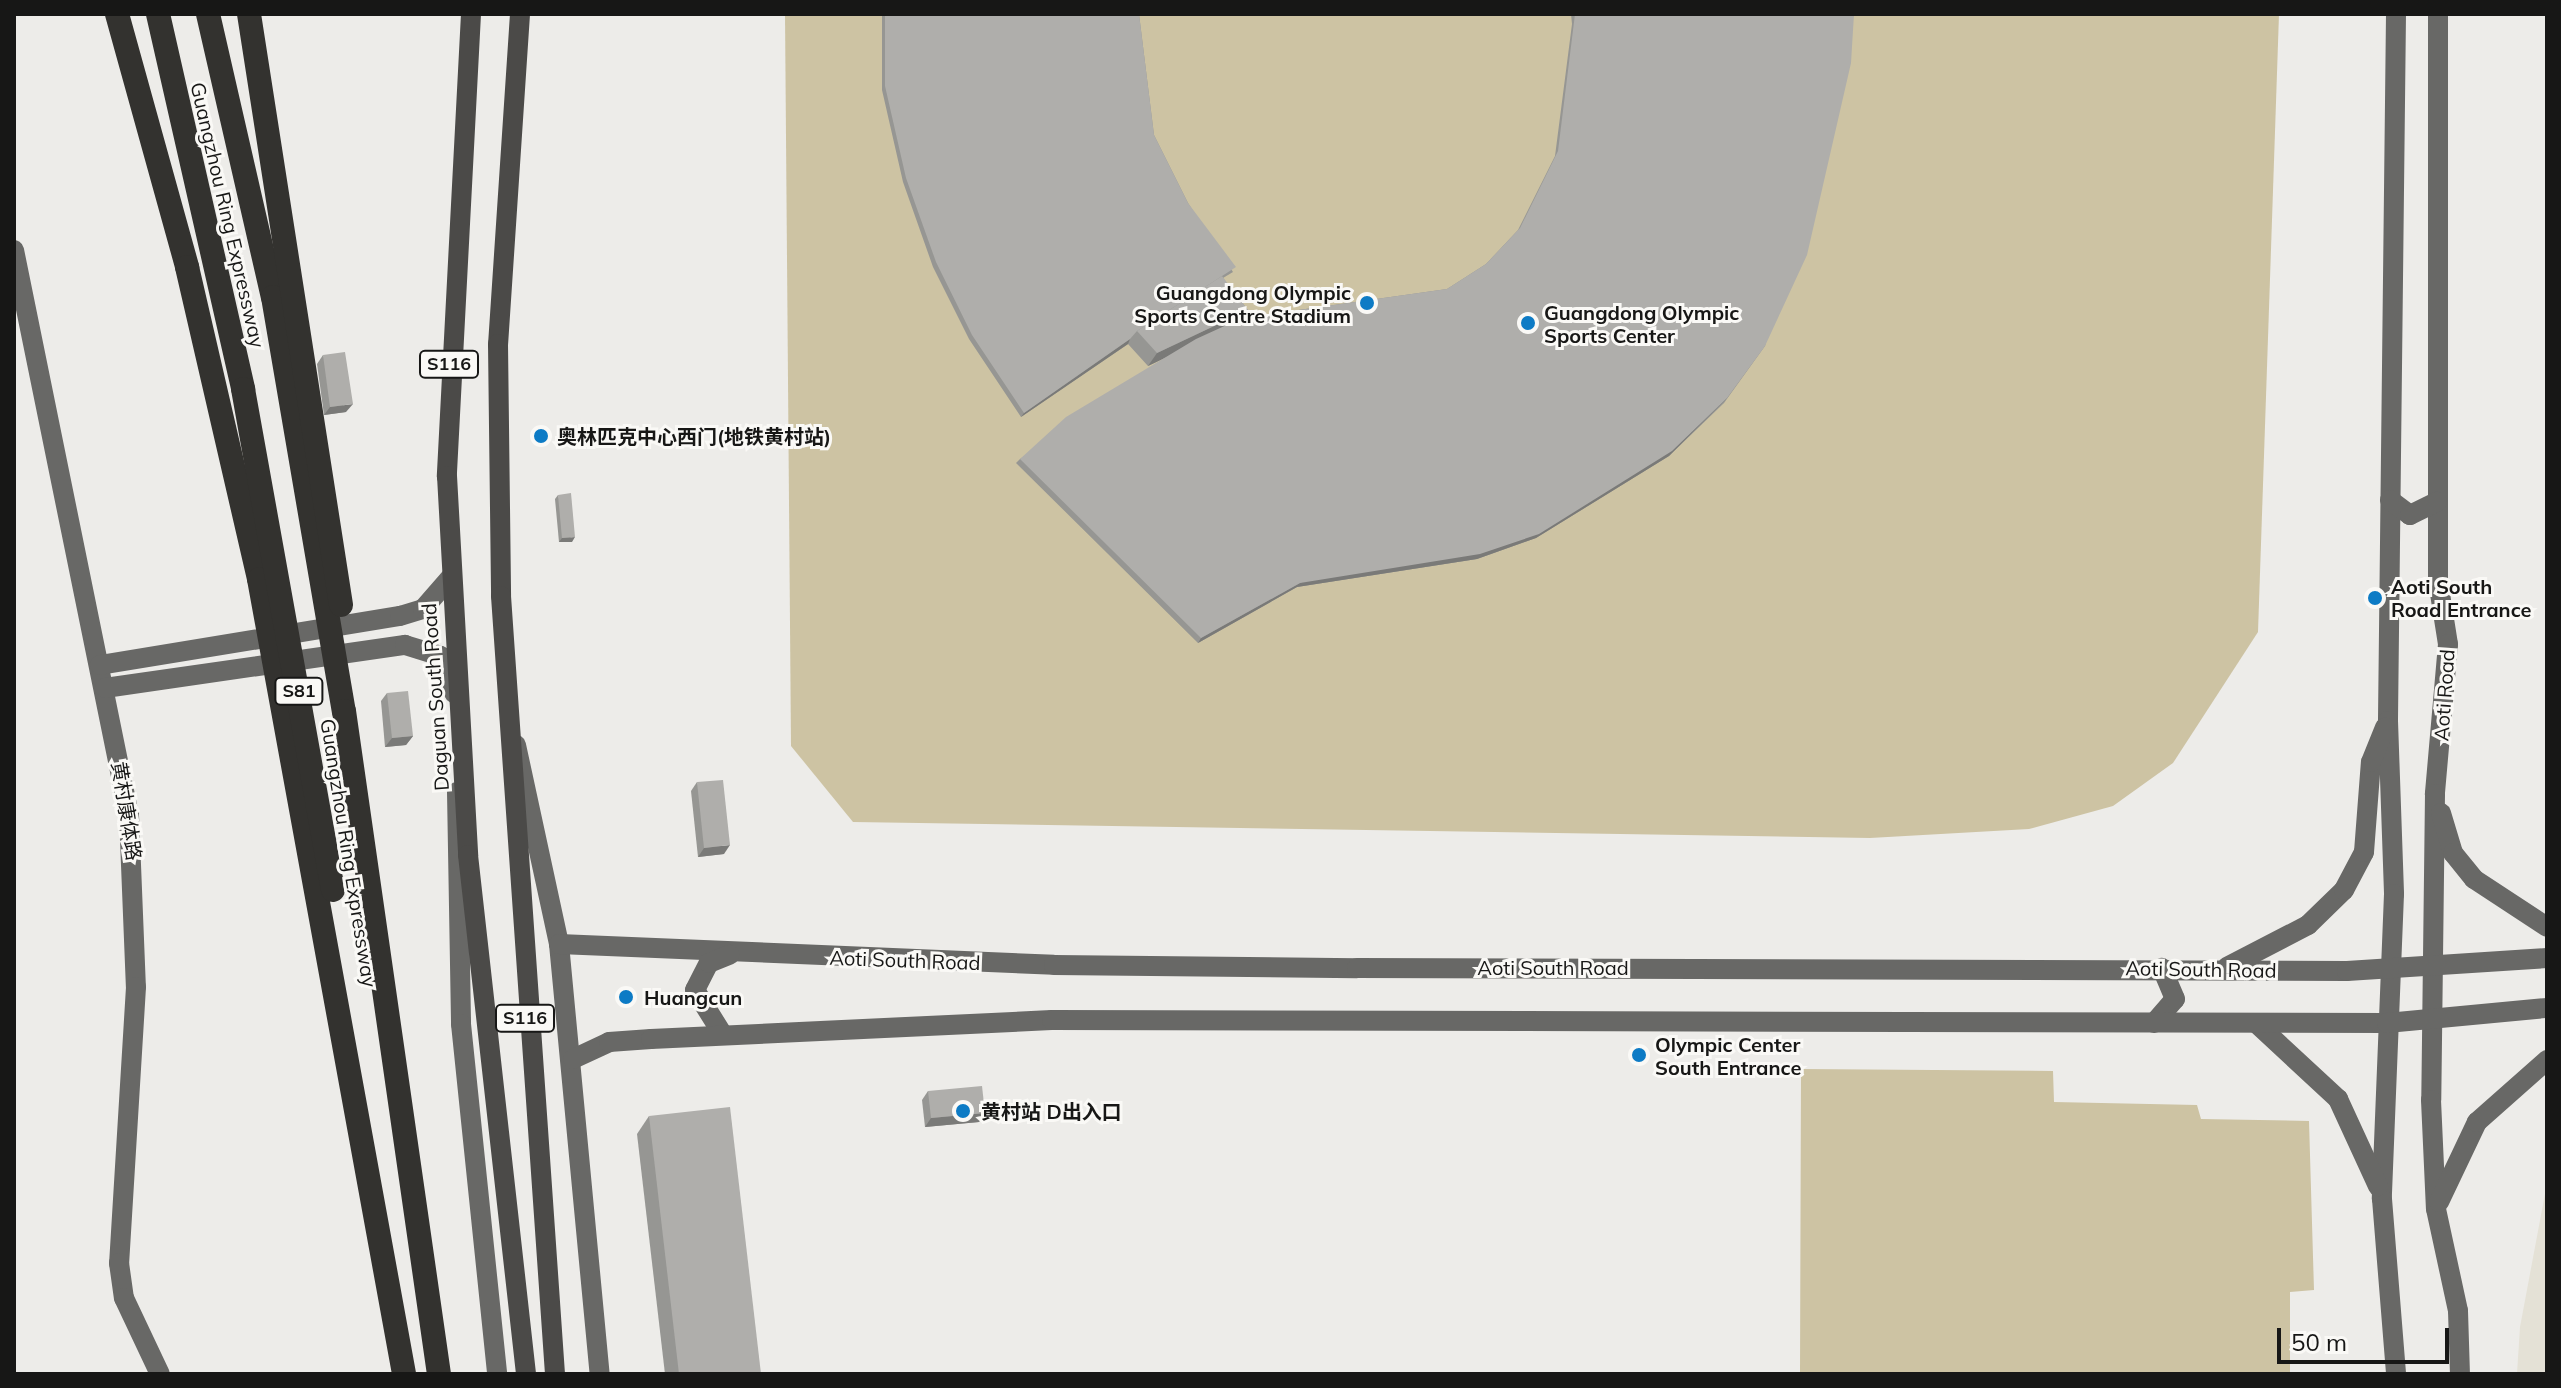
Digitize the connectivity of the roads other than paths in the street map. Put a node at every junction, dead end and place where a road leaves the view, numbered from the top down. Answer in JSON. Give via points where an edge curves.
{"nodes":[{"id":1,"x":117,"y":14,"type":"edge"},
{"id":2,"x":158,"y":14,"type":"edge"},
{"id":3,"x":208,"y":14,"type":"edge"},
{"id":4,"x":249,"y":14,"type":"edge"},
{"id":5,"x":471,"y":14,"type":"edge"},
{"id":6,"x":520,"y":14,"type":"edge"},
{"id":7,"x":2396,"y":14,"type":"edge"},
{"id":8,"x":2438,"y":14,"type":"edge"},
{"id":9,"x":14,"y":250,"type":"edge"},
{"id":10,"x":2390,"y":500,"type":"junction"},
{"id":11,"x":2437,"y":502,"type":"junction"},
{"id":12,"x":451,"y":577,"type":"junction"},
{"id":13,"x":100,"y":665,"type":"junction"},
{"id":14,"x":105,"y":688,"type":"junction"},
{"id":15,"x":503,"y":702,"type":"junction"},
{"id":16,"x":460,"y":715,"type":"junction"},
{"id":17,"x":2388,"y":721,"type":"junction"},
{"id":18,"x":2435,"y":794,"type":"junction"},
{"id":19,"x":2547,"y":927,"type":"edge"},
{"id":20,"x":559,"y":944,"type":"junction"},
{"id":21,"x":732,"y":954,"type":"junction"},
{"id":22,"x":2547,"y":958,"type":"edge"},
{"id":23,"x":2162,"y":968,"type":"junction"},
{"id":24,"x":2223,"y":969,"type":"junction"},
{"id":25,"x":2432,"y":970,"type":"junction"},
{"id":26,"x":2390,"y":971,"type":"junction"},
{"id":27,"x":2547,"y":1008,"type":"edge"},
{"id":28,"x":2432,"y":1022,"type":"junction"},
{"id":29,"x":2154,"y":1023,"type":"junction"},
{"id":30,"x":2256,"y":1023,"type":"junction"},
{"id":31,"x":2387,"y":1023,"type":"junction"},
{"id":32,"x":723,"y":1035,"type":"junction"},
{"id":33,"x":573,"y":1059,"type":"junction"},
{"id":34,"x":2547,"y":1060,"type":"edge"},
{"id":35,"x":2382,"y":1199,"type":"junction"},
{"id":36,"x":2436,"y":1209,"type":"junction"},
{"id":37,"x":431,"y":1314,"type":"junction"},
{"id":38,"x":160,"y":1374,"type":"edge"},
{"id":39,"x":406,"y":1374,"type":"edge"},
{"id":40,"x":439,"y":1374,"type":"edge"},
{"id":41,"x":497,"y":1374,"type":"edge"},
{"id":42,"x":526,"y":1374,"type":"edge"},
{"id":43,"x":555,"y":1374,"type":"edge"},
{"id":44,"x":600,"y":1374,"type":"edge"},
{"id":45,"x":2396,"y":1374,"type":"edge"},
{"id":46,"x":2460,"y":1374,"type":"edge"}],
"edges":[{"from":1,"to":39,"type":"highway","bridge":true,"via":[[187,267],[259,579]]},
{"from":2,"to":39,"type":"highway","name":"Guangzhou Ring Expressway","number":"S81","bridge":true,"via":[[273,547]]},
{"from":3,"to":37,"type":"highway","name":"Guangzhou Ring Expressway","number":"S81","bridge":true,"via":[[273,297],[344,711]]},
{"from":4,"to":37,"type":"highway","bridge":true,"via":[[373,810]]},
{"from":5,"to":12,"type":"main road","name":"Daguan South Road","number":"S116","via":[[451,302]]},
{"from":6,"to":15,"type":"main road","number":"S116","via":[[498,344]]},
{"from":7,"to":10,"type":"street"},
{"from":8,"to":11,"type":"street","name":"Aoti Road"},
{"from":9,"to":13,"type":"street","name":"黄村康体路"},
{"from":10,"to":11,"type":"street","via":[[2410,515]]},
{"from":10,"to":17,"type":"street"},
{"from":11,"to":18,"type":"street","name":"Aoti Road","via":[[2448,644]]},
{"from":12,"to":13,"type":"street","via":[[423,609],[400,616]]},
{"from":12,"to":16,"type":"main road","name":"Daguan South Road","number":"S116"},
{"from":13,"to":14,"type":"street","name":"黄村康体路"},
{"from":14,"to":16,"type":"street","via":[[405,645],[440,656]]},
{"from":14,"to":38,"type":"street","name":"黄村康体路","via":[[138,893],[119,1263],[124,1298]]},
{"from":15,"to":20,"type":"street"},
{"from":15,"to":43,"type":"main road","number":"S116"},
{"from":16,"to":41,"type":"street","via":[[461,1024]]},
{"from":16,"to":42,"type":"main road","name":"Daguan South Road","number":"S116","via":[[468,855]]},
{"from":17,"to":24,"type":"street","via":[[2371,762],[2364,852],[2344,890],[2308,925]]},
{"from":17,"to":26,"type":"street"},
{"from":18,"to":19,"type":"street","via":[[2453,853],[2474,879]]},
{"from":18,"to":25,"type":"street","name":"Aoti Road"},
{"from":20,"to":21,"type":"street","name":"Aoti South Road"},
{"from":20,"to":33,"type":"street"},
{"from":21,"to":23,"type":"street","name":"Aoti South Road","via":[[1054,965]]},
{"from":21,"to":32,"type":"street","via":[[709,963],[695,990]]},
{"from":22,"to":25,"type":"street","name":"Aoti South Road"},
{"from":23,"to":24,"type":"street","name":"Aoti South Road"},
{"from":23,"to":29,"type":"street","via":[[2175,999]]},
{"from":24,"to":26,"type":"street","name":"Aoti South Road"},
{"from":25,"to":26,"type":"street","name":"Aoti South Road"},
{"from":25,"to":28,"type":"street","name":"Aoti Road"},
{"from":26,"to":31,"type":"street"},
{"from":27,"to":28,"type":"street"},
{"from":28,"to":31,"type":"street"},
{"from":28,"to":36,"type":"street","name":"Aoti Road"},
{"from":29,"to":30,"type":"street"},
{"from":29,"to":32,"type":"street","via":[[1052,1020]]},
{"from":30,"to":31,"type":"street"},
{"from":30,"to":35,"type":"street","via":[[2345,1109]]},
{"from":31,"to":35,"type":"street"},
{"from":32,"to":33,"type":"street","via":[[609,1042]]},
{"from":33,"to":44,"type":"street"},
{"from":34,"to":36,"type":"street","via":[[2477,1122]]},
{"from":35,"to":45,"type":"street"},
{"from":36,"to":46,"type":"street","name":"Aoti Road","via":[[2458,1311]]},
{"from":37,"to":40,"type":"highway","name":"Guangzhou Ring Expressway","number":"S81","bridge":true}]}
